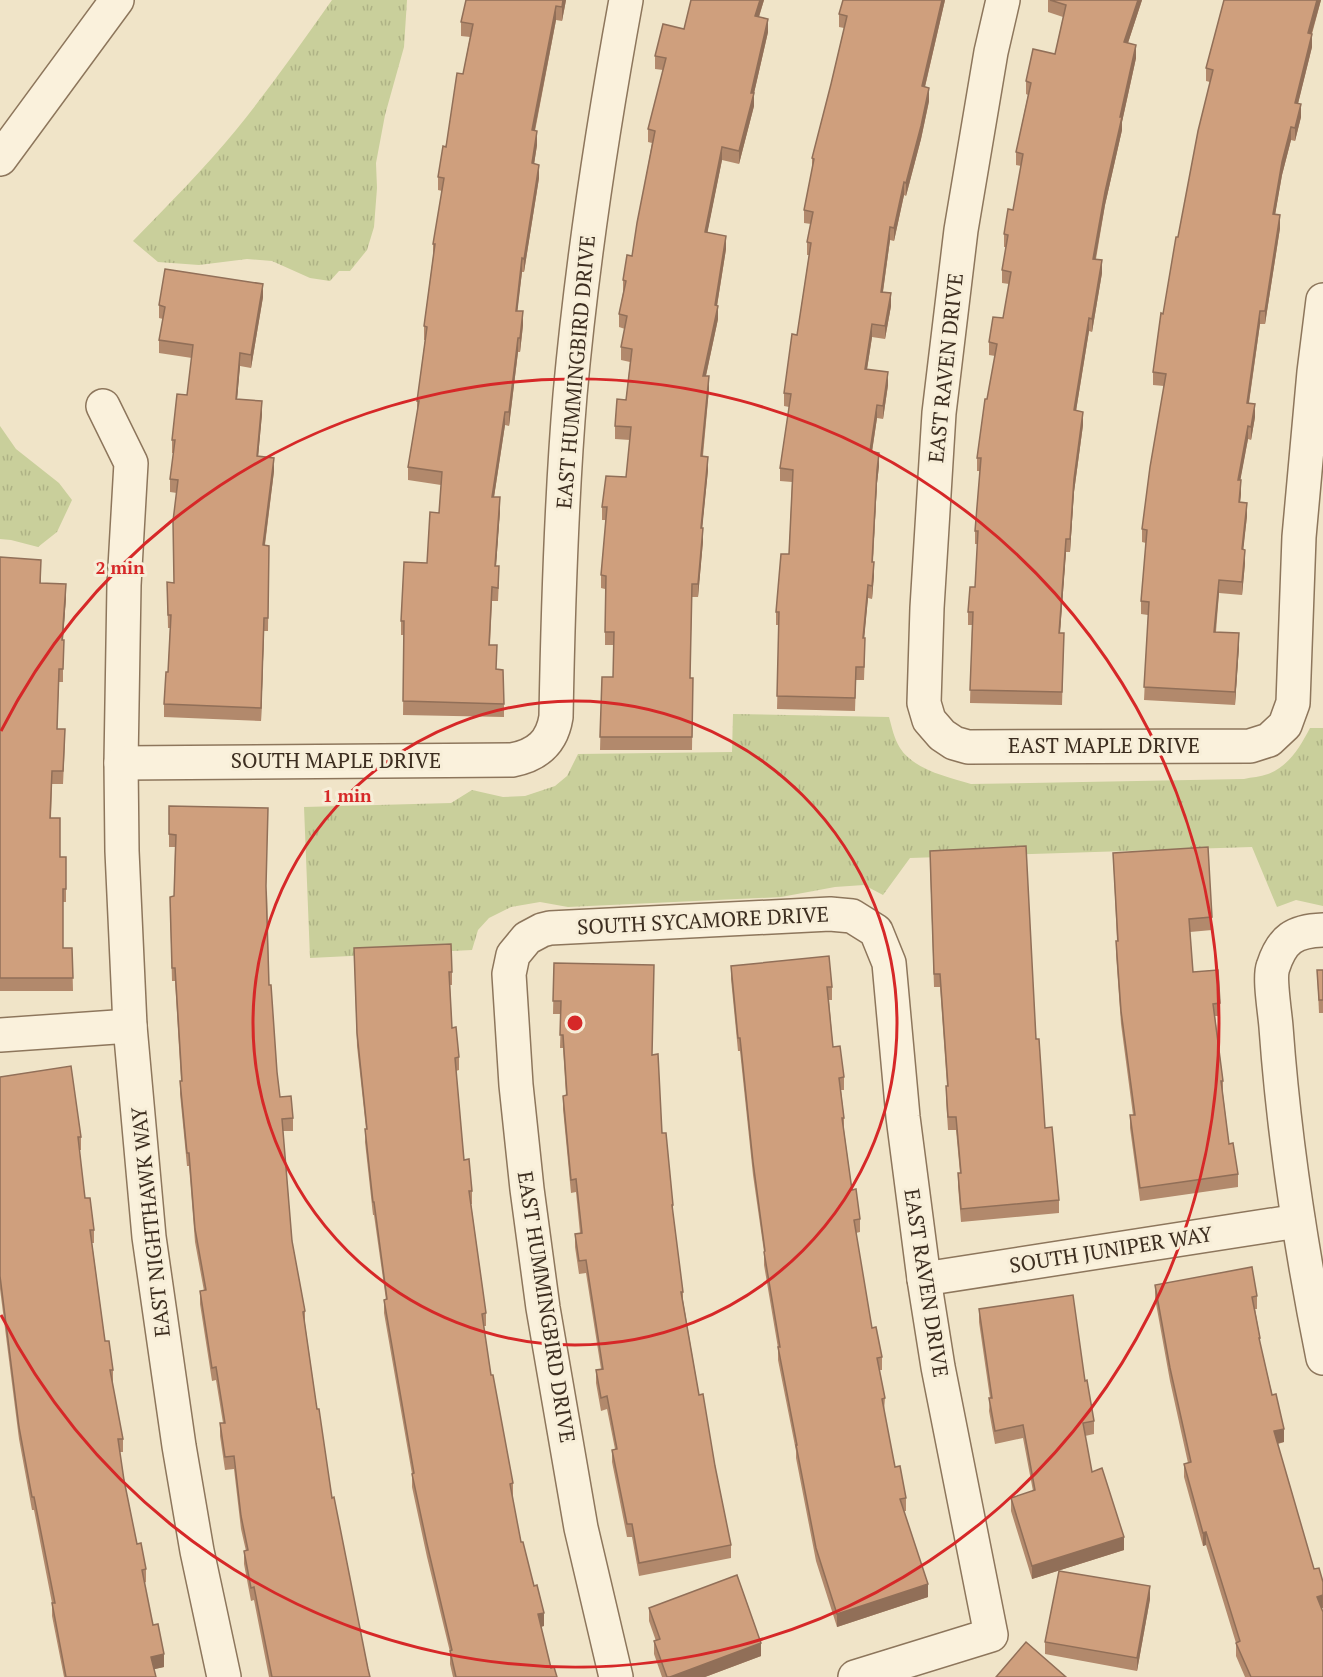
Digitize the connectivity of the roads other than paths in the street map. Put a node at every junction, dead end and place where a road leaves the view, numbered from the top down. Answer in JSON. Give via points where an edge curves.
{"nodes":[{"id":1,"x":117,"y":0,"type":"edge"},
{"id":2,"x":626,"y":0,"type":"edge"},
{"id":3,"x":1002,"y":0,"type":"edge"},
{"id":4,"x":0,"y":159,"type":"edge"},
{"id":5,"x":1323,"y":300,"type":"edge"},
{"id":6,"x":103,"y":406,"type":"dead end"},
{"id":7,"x":942,"y":735,"type":"joint"},
{"id":8,"x":546,"y":744,"type":"joint"},
{"id":9,"x":121,"y":763,"type":"junction"},
{"id":10,"x":1323,"y":930,"type":"edge"},
{"id":11,"x":876,"y":931,"type":"joint"},
{"id":12,"x":527,"y":938,"type":"joint"},
{"id":13,"x":130,"y":1026,"type":"junction"},
{"id":14,"x":0,"y":1035,"type":"edge"},
{"id":15,"x":1298,"y":1221,"type":"junction"},
{"id":16,"x":924,"y":1279,"type":"junction"},
{"id":17,"x":1323,"y":1358,"type":"edge"},
{"id":18,"x":224,"y":1677,"type":"edge"},
{"id":19,"x":616,"y":1677,"type":"edge"},
{"id":20,"x":855,"y":1677,"type":"edge"}],
"edges":[{"from":1,"to":4,"type":"street"},
{"from":2,"to":8,"type":"street","name":"EAST HUMMINGBIRD DRIVE","via":[[581,289],[563,502],[554,730]]},
{"from":3,"to":7,"type":"street","name":"EAST RAVEN DRIVE","via":[[961,230],[939,413],[924,703],[929,720]]},
{"from":5,"to":7,"type":"street","name":"EAST MAPLE DRIVE","via":[[1299,537],[1293,703],[1285,725],[1269,740],[1250,746],[968,747]]},
{"from":6,"to":9,"type":"street","name":"EAST NIGHTHAWK WAY","via":[[130,463]]},
{"from":8,"to":9,"type":"street","name":"SOUTH MAPLE DRIVE","via":[[526,758],[512,760]]},
{"from":9,"to":13,"type":"street","name":"EAST NIGHTHAWK WAY"},
{"from":10,"to":15,"type":"street","via":[[1299,933],[1283,945],[1272,970],[1278,1059]]},
{"from":11,"to":12,"type":"street","name":"SOUTH SYCAMORE DRIVE","via":[[852,916],[830,914],[550,928]]},
{"from":11,"to":16,"type":"street","name":"EAST RAVEN DRIVE","via":[[890,963],[903,1117]]},
{"from":12,"to":19,"type":"street","name":"EAST HUMMINGBIRD DRIVE","via":[[513,955],[509,974],[527,1189],[579,1516]]},
{"from":13,"to":14,"type":"street"},
{"from":13,"to":18,"type":"street","name":"EAST NIGHTHAWK WAY","via":[[149,1237],[179,1446]]},
{"from":15,"to":16,"type":"street","name":"SOUTH JUNIPER WAY"},
{"from":15,"to":17,"type":"street"},
{"from":16,"to":20,"type":"street","name":"EAST RAVEN DRIVE","via":[[991,1635]]}]}
